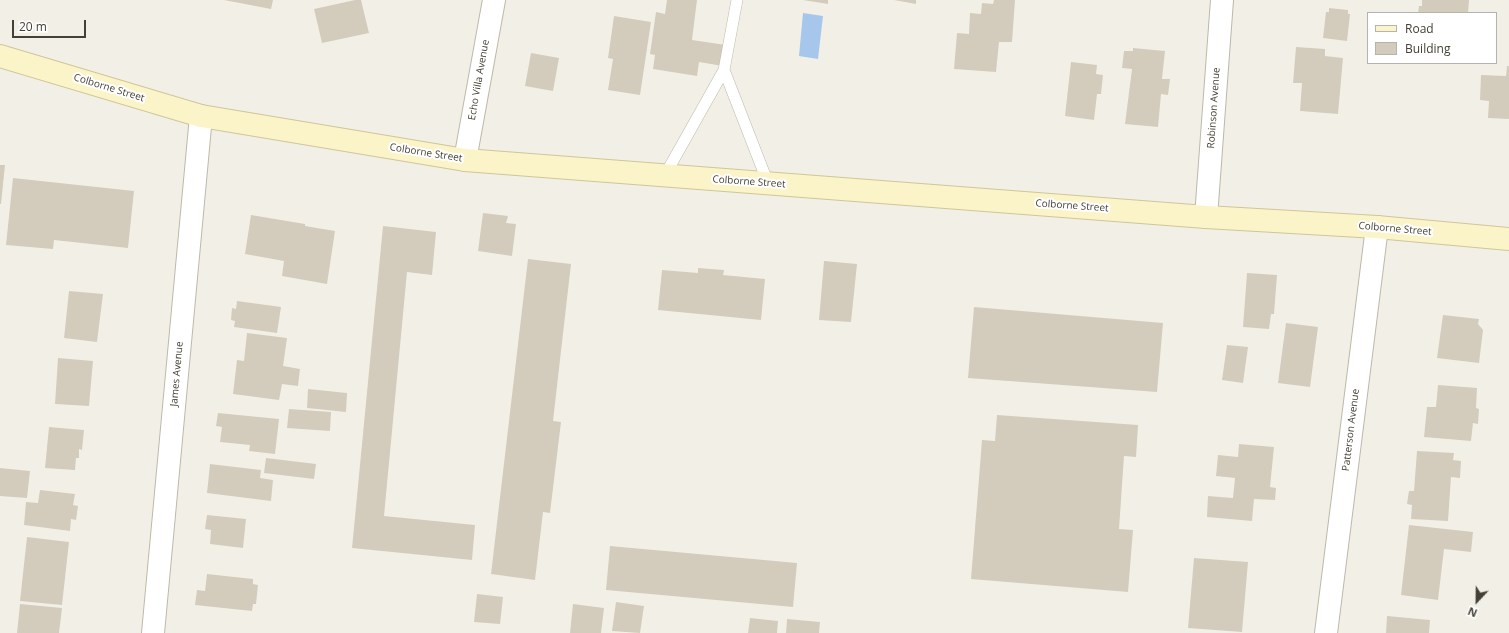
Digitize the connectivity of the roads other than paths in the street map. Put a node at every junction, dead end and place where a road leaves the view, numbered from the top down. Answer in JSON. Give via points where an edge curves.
{"nodes":[{"id":1,"x":494,"y":0,"type":"edge"},
{"id":2,"x":737,"y":0,"type":"edge"},
{"id":3,"x":1222,"y":0,"type":"edge"},
{"id":4,"x":0,"y":56,"type":"edge"},
{"id":5,"x":724,"y":70,"type":"junction"},
{"id":6,"x":201,"y":116,"type":"junction"},
{"id":7,"x":465,"y":160,"type":"junction"},
{"id":8,"x":665,"y":175,"type":"junction"},
{"id":9,"x":768,"y":183,"type":"junction"},
{"id":10,"x":1206,"y":217,"type":"junction"},
{"id":11,"x":1377,"y":228,"type":"junction"},
{"id":12,"x":1509,"y":239,"type":"edge"},
{"id":13,"x":153,"y":633,"type":"edge"},
{"id":14,"x":1326,"y":633,"type":"edge"}],
"edges":[{"from":1,"to":7,"type":"street","name":"Echo Villa Avenue"},
{"from":2,"to":5,"type":"lane"},
{"from":3,"to":10,"type":"street","name":"Robinson Avenue"},
{"from":4,"to":6,"type":"main road","name":"Colborne Street"},
{"from":5,"to":8,"type":"lane"},
{"from":5,"to":9,"type":"lane"},
{"from":6,"to":7,"type":"main road","name":"Colborne Street"},
{"from":6,"to":13,"type":"street","name":"James Avenue"},
{"from":7,"to":8,"type":"main road","name":"Colborne Street"},
{"from":8,"to":9,"type":"main road","name":"Colborne Street"},
{"from":9,"to":10,"type":"main road","name":"Colborne Street"},
{"from":10,"to":11,"type":"main road","name":"Colborne Street"},
{"from":11,"to":12,"type":"main road","name":"Colborne Street"},
{"from":11,"to":14,"type":"street","name":"Patterson Avenue"}]}
